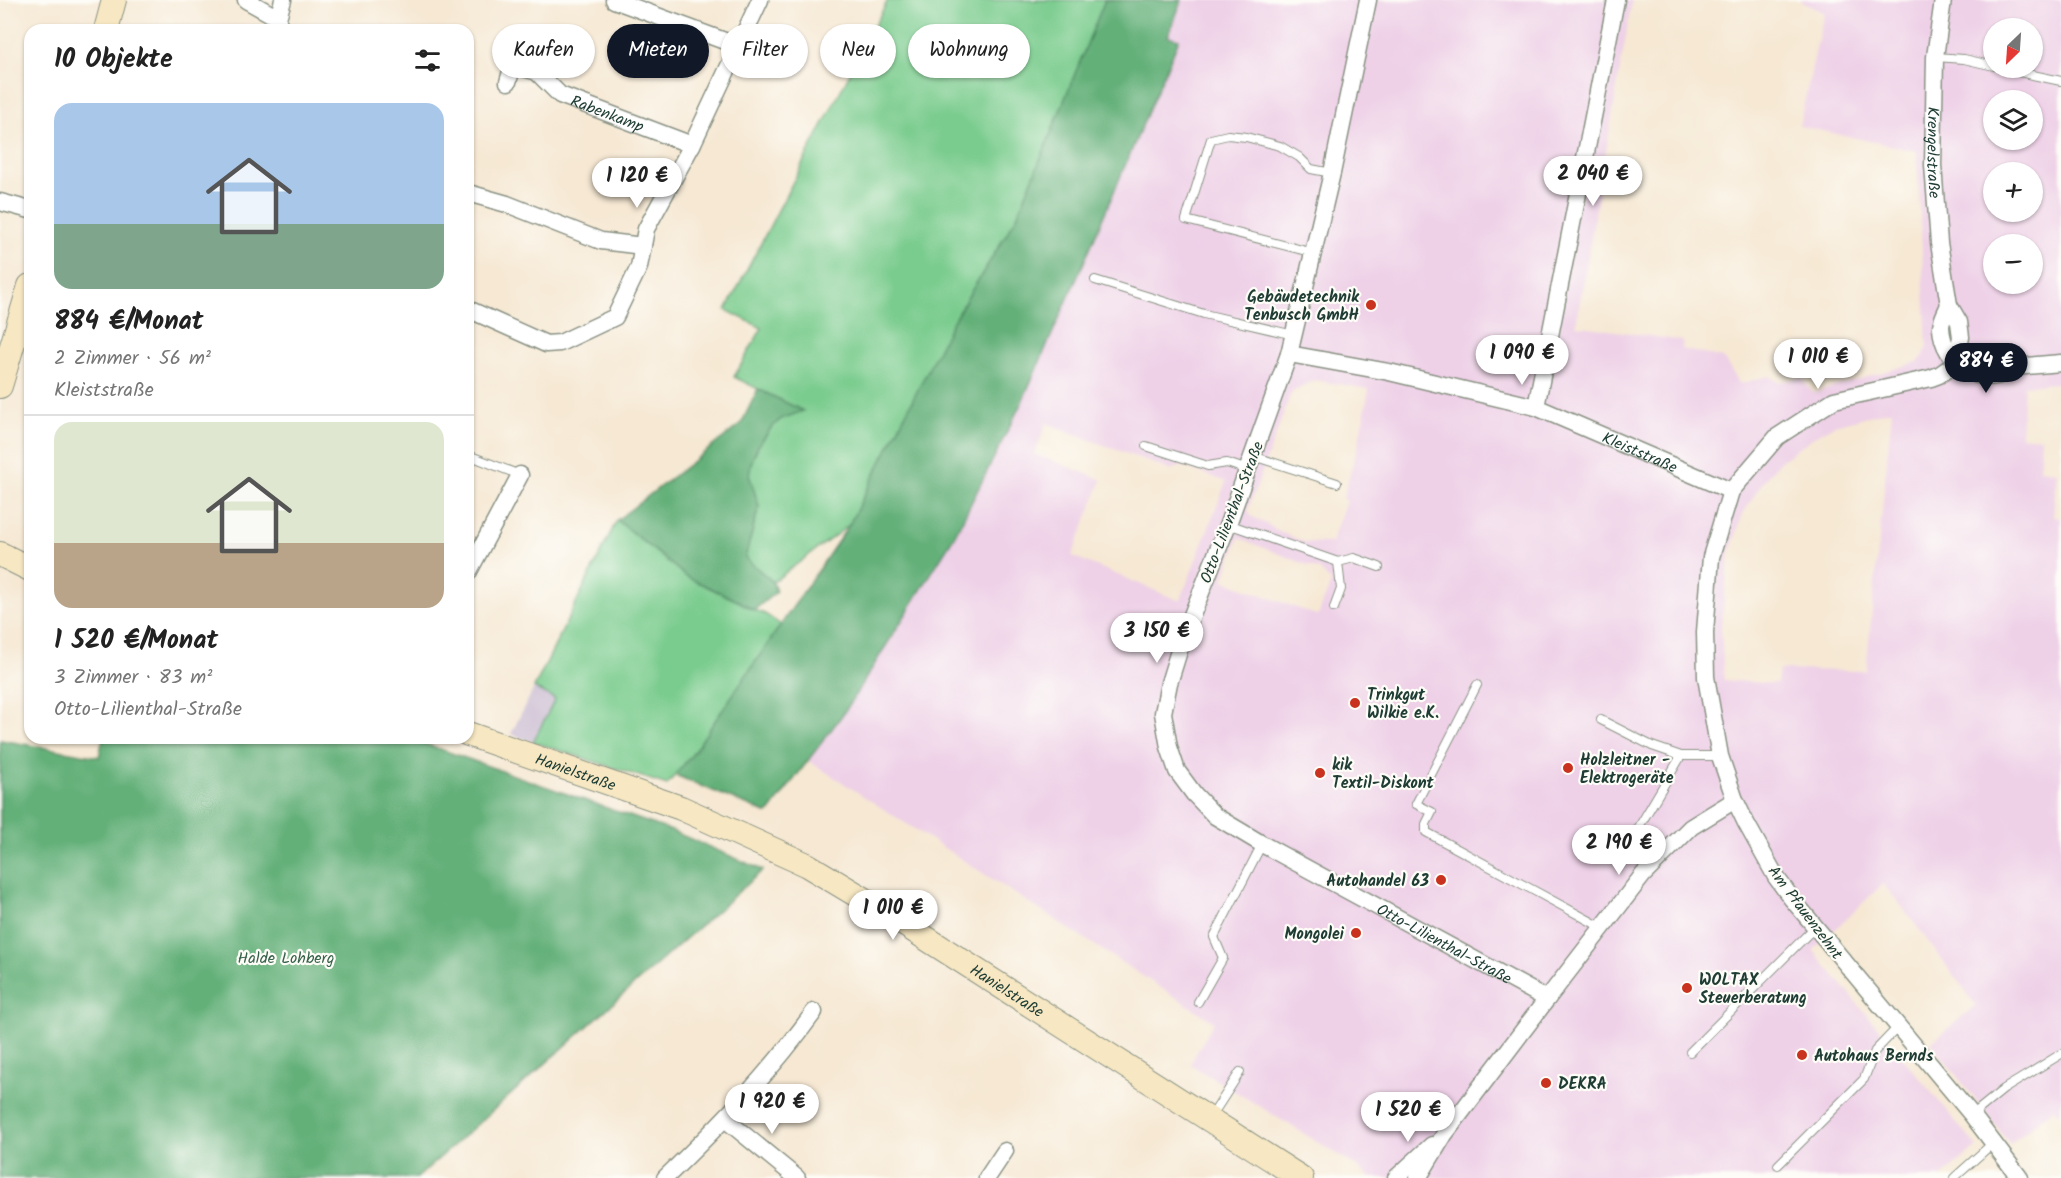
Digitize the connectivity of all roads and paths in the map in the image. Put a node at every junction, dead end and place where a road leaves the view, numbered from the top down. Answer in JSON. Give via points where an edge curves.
{"nodes":[{"id":1,"x":114,"y":0,"type":"edge"},
{"id":2,"x":246,"y":0,"type":"edge"},
{"id":3,"x":283,"y":0,"type":"edge"},
{"id":4,"x":614,"y":0,"type":"edge"},
{"id":5,"x":760,"y":0,"type":"edge"},
{"id":6,"x":1368,"y":0,"type":"edge"},
{"id":7,"x":1616,"y":0,"type":"edge"},
{"id":8,"x":1943,"y":0,"type":"edge"},
{"id":9,"x":108,"y":24,"type":"edge"},
{"id":10,"x":278,"y":24,"type":"edge"},
{"id":11,"x":749,"y":24,"type":"edge"},
{"id":12,"x":721,"y":40,"type":"edge"},
{"id":13,"x":1935,"y":57,"type":"junction"},
{"id":14,"x":1983,"y":63,"type":"edge"},
{"id":15,"x":2043,"y":77,"type":"edge"},
{"id":16,"x":723,"y":78,"type":"edge"},
{"id":17,"x":2061,"y":81,"type":"edge"},
{"id":18,"x":508,"y":82,"type":"dead end"},
{"id":19,"x":692,"y":145,"type":"junction"},
{"id":20,"x":1332,"y":173,"type":"junction"},
{"id":21,"x":474,"y":195,"type":"edge"},
{"id":22,"x":0,"y":202,"type":"edge"},
{"id":23,"x":24,"y":208,"type":"edge"},
{"id":24,"x":643,"y":246,"type":"junction"},
{"id":25,"x":1314,"y":253,"type":"junction"},
{"id":26,"x":1095,"y":280,"type":"dead end"},
{"id":27,"x":24,"y":306,"type":"edge"},
{"id":28,"x":474,"y":312,"type":"edge"},
{"id":29,"x":1294,"y":335,"type":"junction"},
{"id":30,"x":1289,"y":354,"type":"junction"},
{"id":31,"x":1956,"y":363,"type":"junction"},
{"id":32,"x":2061,"y":363,"type":"edge"},
{"id":33,"x":0,"y":386,"type":"edge"},
{"id":34,"x":1536,"y":407,"type":"junction"},
{"id":35,"x":1146,"y":446,"type":"dead end"},
{"id":36,"x":474,"y":457,"type":"edge"},
{"id":37,"x":1251,"y":463,"type":"junction"},
{"id":38,"x":520,"y":475,"type":"joint"},
{"id":39,"x":1337,"y":483,"type":"dead end"},
{"id":40,"x":1731,"y":491,"type":"junction"},
{"id":41,"x":1228,"y":524,"type":"junction"},
{"id":42,"x":0,"y":554,"type":"edge"},
{"id":43,"x":474,"y":562,"type":"edge"},
{"id":44,"x":1338,"y":562,"type":"junction"},
{"id":45,"x":24,"y":566,"type":"edge"},
{"id":46,"x":1379,"y":567,"type":"dead end"},
{"id":47,"x":1334,"y":608,"type":"dead end"},
{"id":48,"x":1478,"y":685,"type":"dead end"},
{"id":49,"x":1601,"y":720,"type":"dead end"},
{"id":50,"x":474,"y":736,"type":"edge"},
{"id":51,"x":1681,"y":756,"type":"junction"},
{"id":52,"x":1720,"y":756,"type":"junction"},
{"id":53,"x":1735,"y":800,"type":"junction"},
{"id":54,"x":1262,"y":844,"type":"junction"},
{"id":55,"x":1661,"y":855,"type":"junction"},
{"id":56,"x":1601,"y":927,"type":"junction"},
{"id":57,"x":1815,"y":927,"type":"junction"},
{"id":58,"x":1547,"y":999,"type":"junction"},
{"id":59,"x":1198,"y":1002,"type":"dead end"},
{"id":60,"x":814,"y":1012,"type":"dead end"},
{"id":61,"x":1898,"y":1027,"type":"junction"},
{"id":62,"x":1690,"y":1052,"type":"dead end"},
{"id":63,"x":2061,"y":1054,"type":"edge"},
{"id":64,"x":1240,"y":1072,"type":"dead end"},
{"id":65,"x":1972,"y":1115,"type":"junction"},
{"id":66,"x":725,"y":1119,"type":"junction"},
{"id":67,"x":1209,"y":1120,"type":"junction"},
{"id":68,"x":1443,"y":1135,"type":"junction"},
{"id":69,"x":1993,"y":1143,"type":"junction"},
{"id":70,"x":1005,"y":1151,"type":"dead end"},
{"id":71,"x":1778,"y":1165,"type":"dead end"},
{"id":72,"x":665,"y":1178,"type":"edge"},
{"id":73,"x":797,"y":1178,"type":"edge"},
{"id":74,"x":987,"y":1178,"type":"edge"},
{"id":75,"x":1301,"y":1178,"type":"edge"},
{"id":76,"x":1396,"y":1178,"type":"edge"},
{"id":77,"x":1418,"y":1178,"type":"edge"},
{"id":78,"x":1954,"y":1178,"type":"edge"},
{"id":79,"x":2020,"y":1178,"type":"edge"}],
"edges":[{"from":1,"to":9,"type":"main road"},
{"from":2,"to":10,"type":"street"},
{"from":3,"to":10,"type":"street"},
{"from":4,"to":12,"type":"street"},
{"from":5,"to":11,"type":"street"},
{"from":6,"to":20,"type":"street","name":"Otto-Lilienthal-Straße"},
{"from":7,"to":34,"type":"street"},
{"from":8,"to":13,"type":"street","name":"Krengelstraße"},
{"from":13,"to":14,"type":"lane"},
{"from":13,"to":31,"type":"street","name":"Krengelstraße","via":[[1933,165],[1949,305],[1959,322],[1961,337]]},
{"from":15,"to":17,"type":"lane"},
{"from":16,"to":19,"type":"street"},
{"from":18,"to":19,"type":"street","name":"Rabenkamp","via":[[513,65],[537,72],[560,95]]},
{"from":19,"to":24,"type":"street","via":[[646,229]]},
{"from":20,"to":25,"type":"street","name":"Otto-Lilienthal-Straße"},
{"from":20,"to":25,"type":"lane","via":[[1311,169],[1280,146],[1228,135],[1211,139],[1186,219]]},
{"from":21,"to":24,"type":"street","via":[[601,241]]},
{"from":22,"to":23,"type":"street"},
{"from":24,"to":28,"type":"street","via":[[639,267],[615,317],[560,343],[546,344]]},
{"from":25,"to":29,"type":"street","name":"Otto-Lilienthal-Straße"},
{"from":26,"to":29,"type":"lane","via":[[1204,314]]},
{"from":27,"to":33,"type":"main road"},
{"from":29,"to":30,"type":"street","name":"Otto-Lilienthal-Straße"},
{"from":30,"to":34,"type":"street","name":"Kleiststraße","via":[[1389,372]]},
{"from":30,"to":37,"type":"street","name":"Otto-Lilienthal-Straße"},
{"from":31,"to":32,"type":"street","via":[[1980,377],[2006,374],[2015,367]]},
{"from":31,"to":40,"type":"street","via":[[1931,378],[1834,400],[1777,437]]},
{"from":34,"to":40,"type":"street","name":"Kleiststraße"},
{"from":35,"to":37,"type":"lane","via":[[1208,466]]},
{"from":36,"to":38,"type":"lane"},
{"from":37,"to":39,"type":"lane"},
{"from":37,"to":41,"type":"street","name":"Otto-Lilienthal-Straße"},
{"from":38,"to":43,"type":"street"},
{"from":40,"to":52,"type":"street","name":"Am Pfauenzehnt","via":[[1711,557],[1705,632],[1706,677]]},
{"from":41,"to":44,"type":"lane"},
{"from":41,"to":54,"type":"street","name":"Otto-Lilienthal-Straße","via":[[1169,683],[1163,713],[1166,749],[1194,794],[1215,816]]},
{"from":42,"to":45,"type":"main road"},
{"from":44,"to":46,"type":"lane","via":[[1354,558]]},
{"from":44,"to":47,"type":"lane","via":[[1341,589]]},
{"from":48,"to":56,"type":"lane","via":[[1416,804],[1432,812],[1426,832]]},
{"from":49,"to":51,"type":"lane","via":[[1652,747]]},
{"from":50,"to":67,"type":"main road","name":"Hanielstraße","via":[[681,808],[807,865]]},
{"from":51,"to":52,"type":"lane"},
{"from":51,"to":55,"type":"lane","via":[[1634,837]]},
{"from":52,"to":53,"type":"street","name":"Am Pfauenzehnt"},
{"from":53,"to":55,"type":"street","via":[[1691,827]]},
{"from":53,"to":57,"type":"street","name":"Am Pfauenzehnt","via":[[1776,877]]},
{"from":54,"to":58,"type":"street","name":"Otto-Lilienthal-Straße"},
{"from":54,"to":59,"type":"lane","via":[[1214,937],[1223,958]]},
{"from":55,"to":56,"type":"street"},
{"from":56,"to":58,"type":"street"},
{"from":57,"to":61,"type":"street","name":"Am Pfauenzehnt"},
{"from":57,"to":62,"type":"lane"},
{"from":58,"to":68,"type":"street"},
{"from":60,"to":66,"type":"street"},
{"from":61,"to":65,"type":"street","name":"Am Pfauenzehnt"},
{"from":61,"to":71,"type":"lane","via":[[1875,1052],[1864,1079]]},
{"from":63,"to":65,"type":"lane","via":[[2004,1089]]},
{"from":64,"to":67,"type":"lane"},
{"from":65,"to":69,"type":"street","name":"Am Pfauenzehnt"},
{"from":66,"to":72,"type":"street"},
{"from":66,"to":73,"type":"street"},
{"from":67,"to":75,"type":"main road","name":"Hanielstraße"},
{"from":68,"to":76,"type":"street"},
{"from":68,"to":77,"type":"street"},
{"from":69,"to":78,"type":"lane"},
{"from":69,"to":79,"type":"street","name":"Am Pfauenzehnt"},
{"from":70,"to":74,"type":"street"}]}
